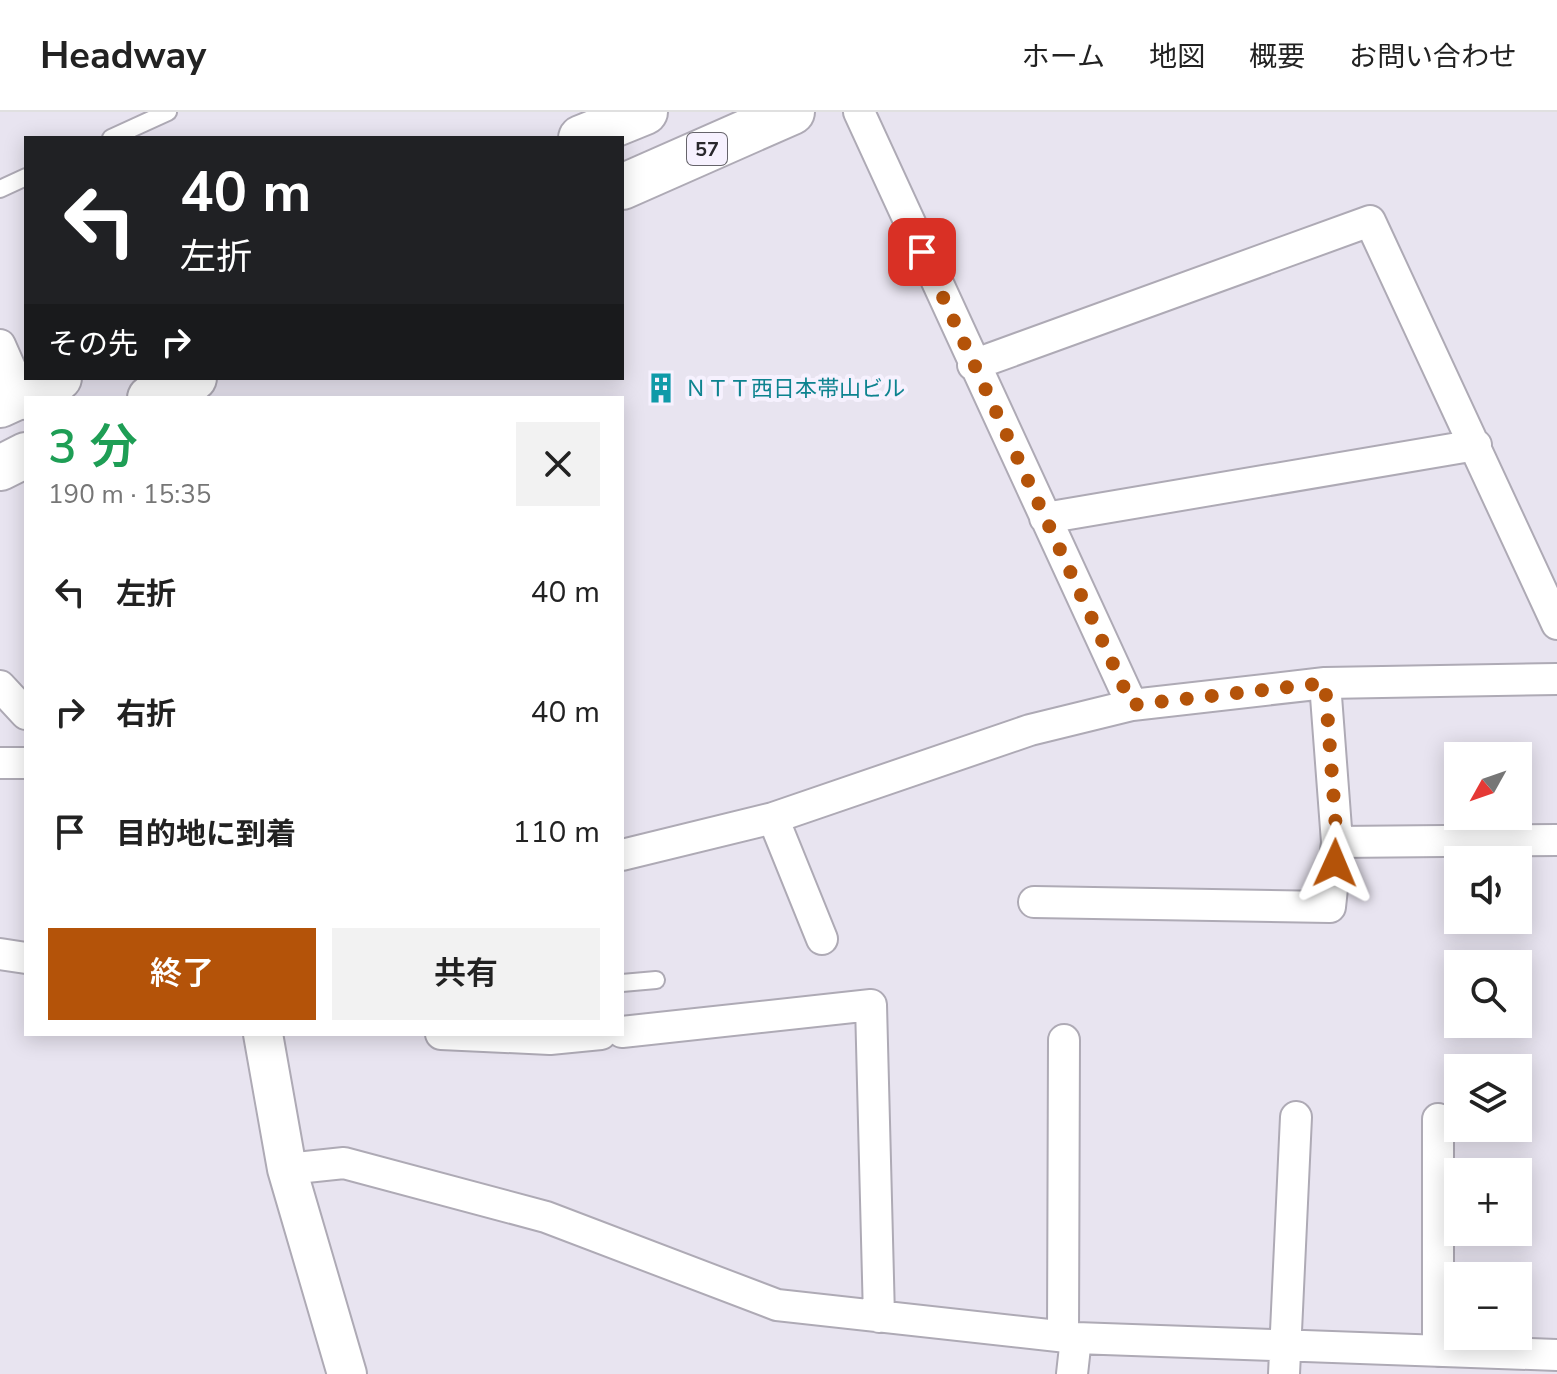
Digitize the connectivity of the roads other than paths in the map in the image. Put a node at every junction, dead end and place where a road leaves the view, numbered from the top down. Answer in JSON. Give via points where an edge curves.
{"nodes":[{"id":1,"x":168,"y":112,"type":"edge"},
{"id":2,"x":645,"y":112,"type":"edge"},
{"id":3,"x":792,"y":112,"type":"edge"},
{"id":4,"x":859,"y":112,"type":"edge"},
{"id":5,"x":115,"y":136,"type":"edge"},
{"id":6,"x":586,"y":136,"type":"edge"},
{"id":7,"x":24,"y":178,"type":"edge"},
{"id":8,"x":624,"y":186,"type":"edge"},
{"id":9,"x":0,"y":189,"type":"edge"},
{"id":10,"x":0,"y":345,"type":"edge"},
{"id":11,"x":973,"y":365,"type":"junction"},
{"id":12,"x":190,"y":380,"type":"edge"},
{"id":13,"x":27,"y":396,"type":"edge"},
{"id":14,"x":154,"y":396,"type":"edge"},
{"id":15,"x":1476,"y":445,"type":"junction"},
{"id":16,"x":24,"y":456,"type":"edge"},
{"id":17,"x":0,"y":468,"type":"edge"},
{"id":18,"x":1045,"y":518,"type":"junction"},
{"id":19,"x":1557,"y":624,"type":"edge"},
{"id":20,"x":1557,"y":679,"type":"edge"},
{"id":21,"x":1325,"y":683,"type":"junction"},
{"id":22,"x":0,"y":686,"type":"edge"},
{"id":23,"x":1132,"y":705,"type":"junction"},
{"id":24,"x":24,"y":712,"type":"edge"},
{"id":25,"x":0,"y":763,"type":"edge"},
{"id":26,"x":24,"y":763,"type":"edge"},
{"id":27,"x":773,"y":818,"type":"junction"},
{"id":28,"x":1557,"y":840,"type":"edge"},
{"id":29,"x":1337,"y":842,"type":"junction"},
{"id":30,"x":624,"y":855,"type":"edge"},
{"id":31,"x":1034,"y":902,"type":"dead end"},
{"id":32,"x":822,"y":939,"type":"dead end"},
{"id":33,"x":0,"y":954,"type":"edge"},
{"id":34,"x":24,"y":958,"type":"edge"},
{"id":35,"x":656,"y":980,"type":"dead end"},
{"id":36,"x":624,"y":983,"type":"edge"},
{"id":37,"x":624,"y":1032,"type":"edge"},
{"id":38,"x":263,"y":1036,"type":"edge"},
{"id":39,"x":485,"y":1036,"type":"edge"},
{"id":40,"x":581,"y":1036,"type":"edge"},
{"id":41,"x":1064,"y":1040,"type":"dead end"},
{"id":42,"x":1296,"y":1117,"type":"dead end"},
{"id":43,"x":1438,"y":1119,"type":"dead end"},
{"id":44,"x":287,"y":1169,"type":"junction"},
{"id":45,"x":879,"y":1317,"type":"junction"},
{"id":46,"x":1070,"y":1338,"type":"junction"},
{"id":47,"x":1438,"y":1351,"type":"junction"},
{"id":48,"x":1557,"y":1355,"type":"edge"},
{"id":49,"x":1285,"y":1360,"type":"edge"},
{"id":50,"x":347,"y":1374,"type":"edge"},
{"id":51,"x":1072,"y":1374,"type":"edge"}],
"edges":[{"from":1,"to":5,"type":"lane"},
{"from":2,"to":6,"type":"highway"},
{"from":3,"to":8,"type":"highway","number":"57"},
{"from":4,"to":11,"type":"street"},
{"from":7,"to":9,"type":"lane"},
{"from":10,"to":13,"type":"street"},
{"from":11,"to":15,"type":"street","via":[[1370,221]]},
{"from":11,"to":18,"type":"street"},
{"from":12,"to":14,"type":"highway"},
{"from":15,"to":18,"type":"street"},
{"from":15,"to":19,"type":"street"},
{"from":16,"to":17,"type":"highway"},
{"from":18,"to":23,"type":"street"},
{"from":20,"to":21,"type":"street"},
{"from":21,"to":23,"type":"street"},
{"from":21,"to":29,"type":"street"},
{"from":22,"to":24,"type":"street"},
{"from":23,"to":27,"type":"street","via":[[1030,730]]},
{"from":25,"to":26,"type":"street"},
{"from":27,"to":30,"type":"street"},
{"from":27,"to":32,"type":"street"},
{"from":28,"to":29,"type":"street"},
{"from":29,"to":31,"type":"street","via":[[1330,907]]},
{"from":33,"to":34,"type":"street"},
{"from":35,"to":36,"type":"lane"},
{"from":37,"to":45,"type":"street","via":[[871,1005]]},
{"from":38,"to":44,"type":"street"},
{"from":39,"to":40,"type":"street"},
{"from":41,"to":46,"type":"street"},
{"from":42,"to":49,"type":"street"},
{"from":43,"to":47,"type":"street"},
{"from":44,"to":45,"type":"street","via":[[344,1163],[546,1217],[777,1305]]},
{"from":44,"to":50,"type":"street"},
{"from":45,"to":46,"type":"street"},
{"from":46,"to":49,"type":"street"},
{"from":46,"to":51,"type":"street"},
{"from":47,"to":48,"type":"street"},
{"from":47,"to":49,"type":"street"}]}
